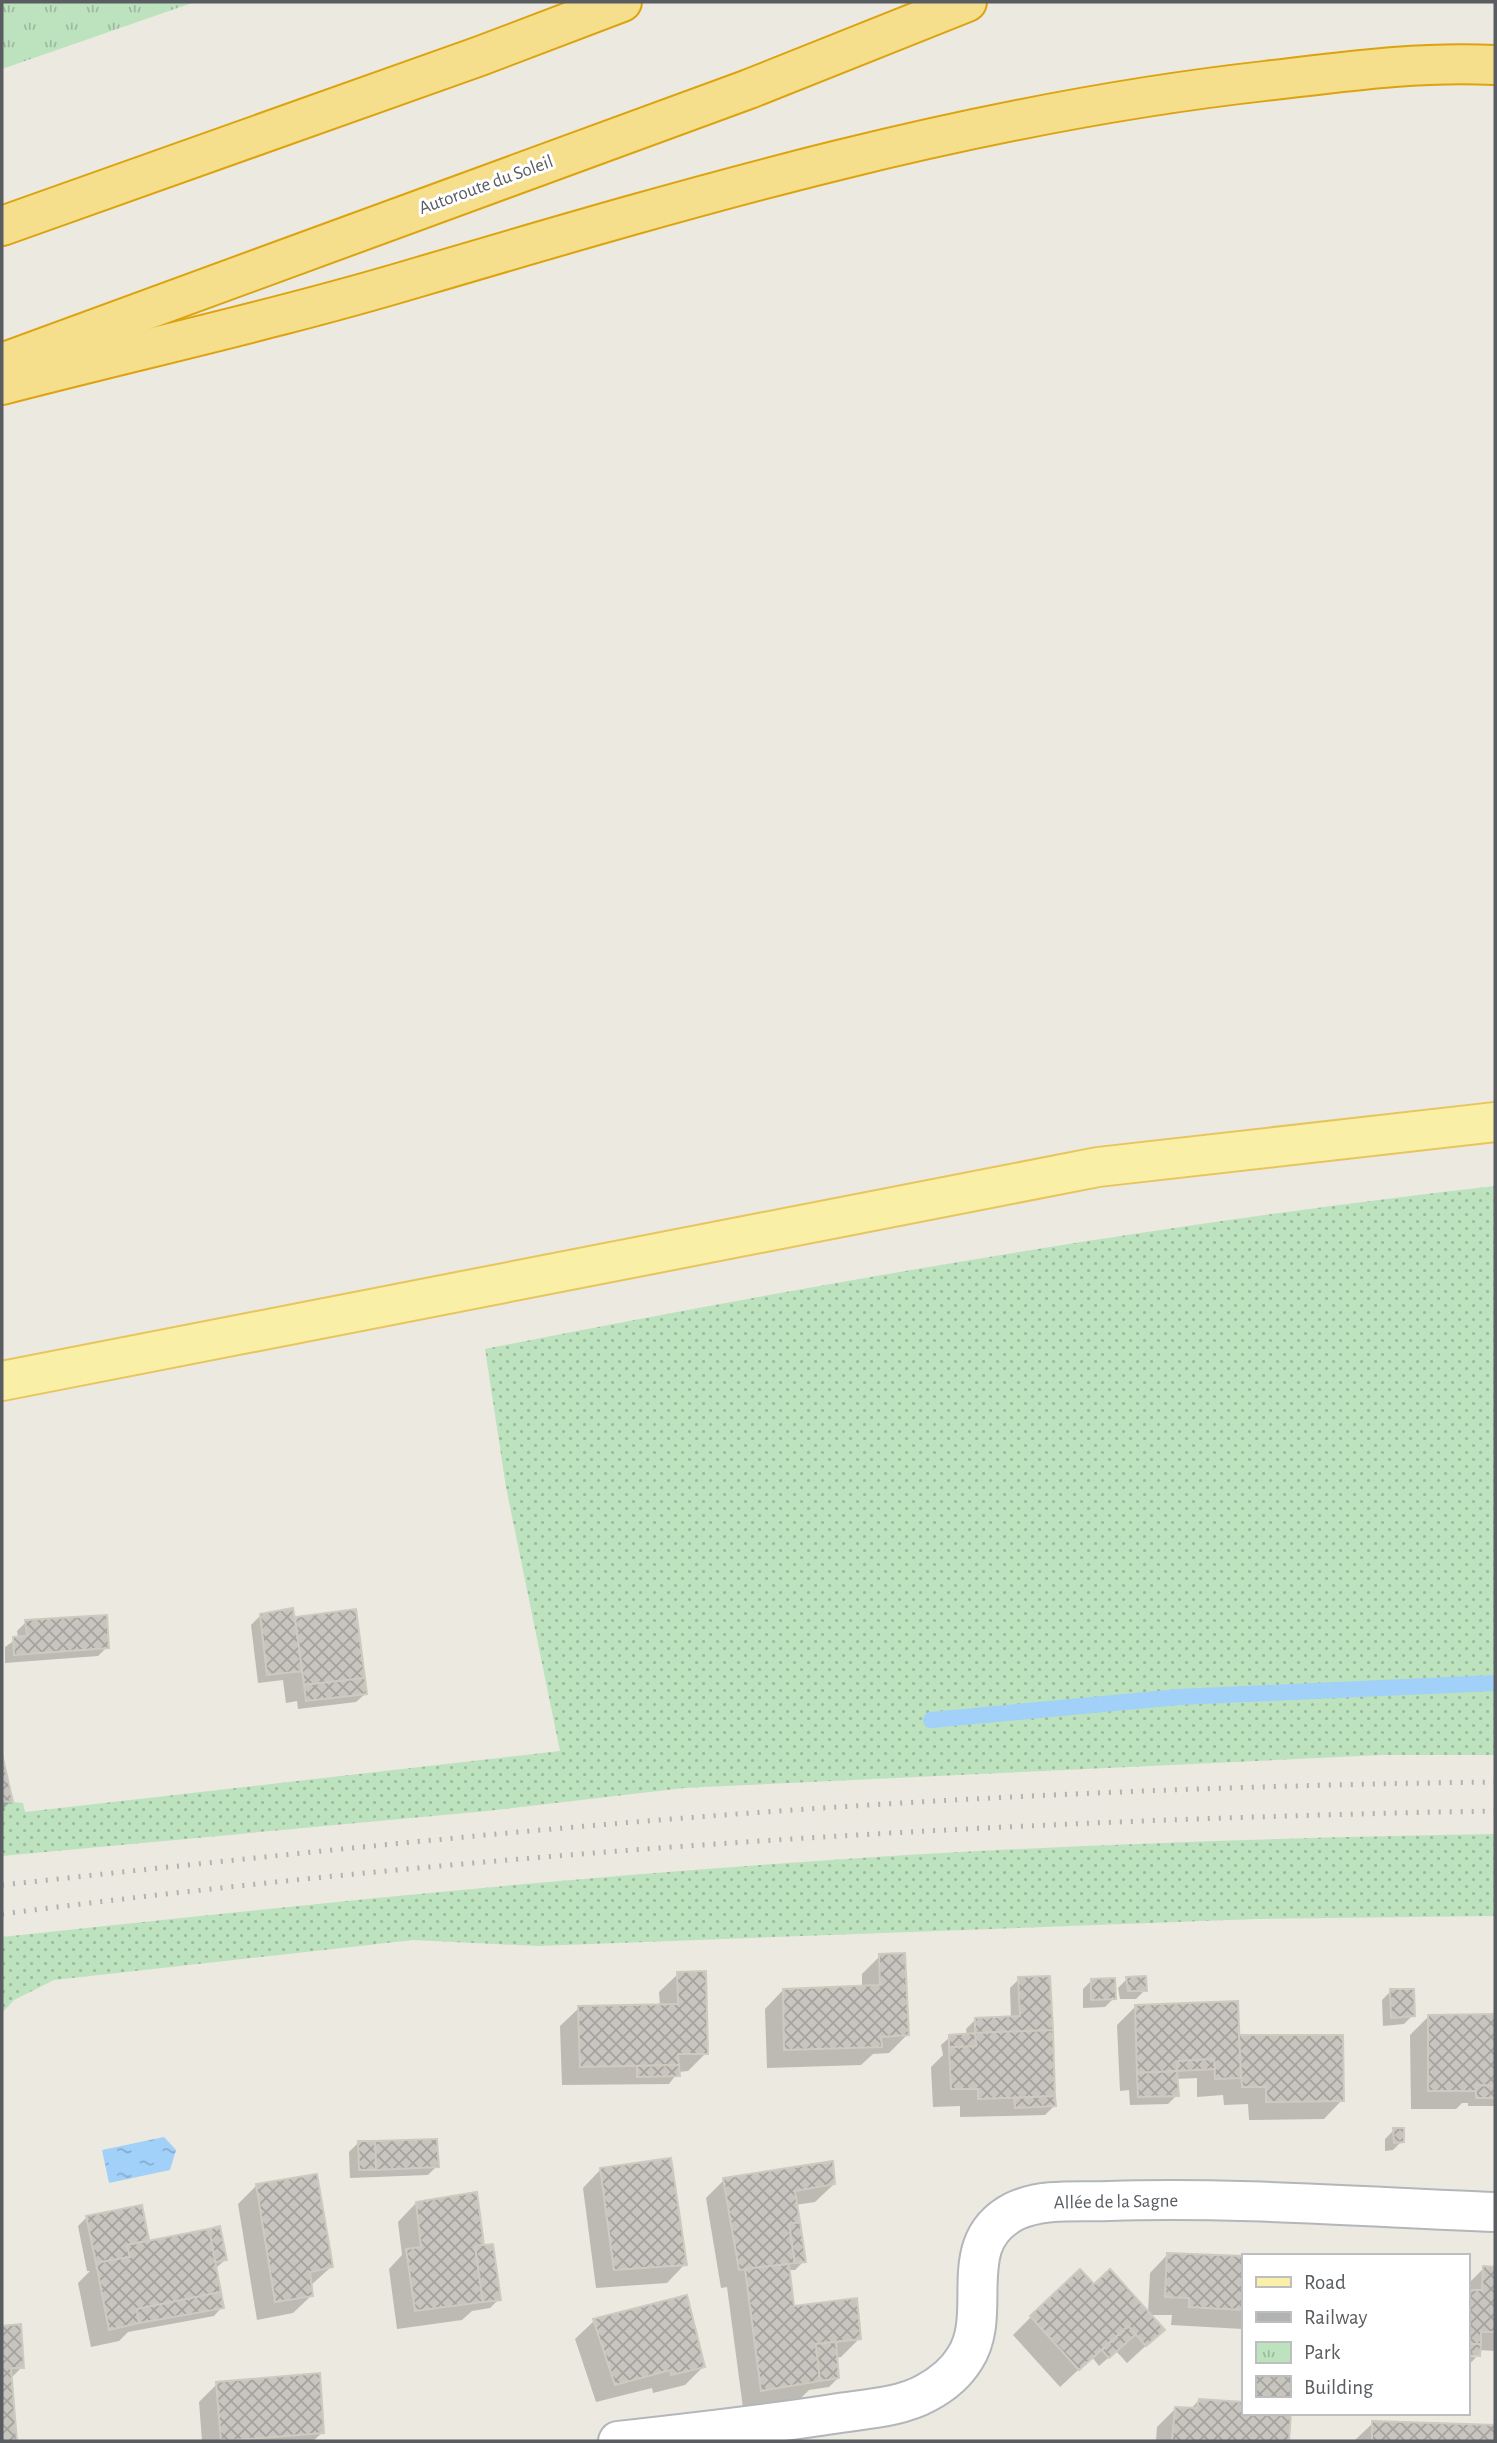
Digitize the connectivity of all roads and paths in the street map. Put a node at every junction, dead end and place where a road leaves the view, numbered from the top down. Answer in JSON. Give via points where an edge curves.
{"nodes":[{"id":1,"x":622,"y":2,"type":"edge"},
{"id":2,"x":967,"y":2,"type":"edge"},
{"id":3,"x":1495,"y":65,"type":"edge"},
{"id":4,"x":2,"y":226,"type":"edge"},
{"id":5,"x":2,"y":363,"type":"edge"},
{"id":6,"x":2,"y":385,"type":"edge"},
{"id":7,"x":1495,"y":1122,"type":"edge"},
{"id":8,"x":2,"y":1381,"type":"edge"},
{"id":9,"x":1495,"y":2212,"type":"edge"},
{"id":10,"x":757,"y":2434,"type":"edge"},
{"id":11,"x":618,"y":2441,"type":"edge"}],
"edges":[{"from":1,"to":4,"type":"highway"},
{"from":2,"to":5,"type":"highway","name":"Autoroute du Soleil","via":[[749,89]]},
{"from":3,"to":6,"type":"highway","via":[[1394,66],[1038,114],[615,218],[414,279]]},
{"from":7,"to":8,"type":"main road","via":[[1098,1167]]},
{"from":9,"to":10,"type":"street","name":"Allée de la Sagne","via":[[1156,2199],[1040,2203],[994,2224],[976,2276],[975,2333],[966,2358],[947,2379],[924,2394],[887,2406]]},
{"from":10,"to":11,"type":"street","name":"Allée de la Sagne"}]}
